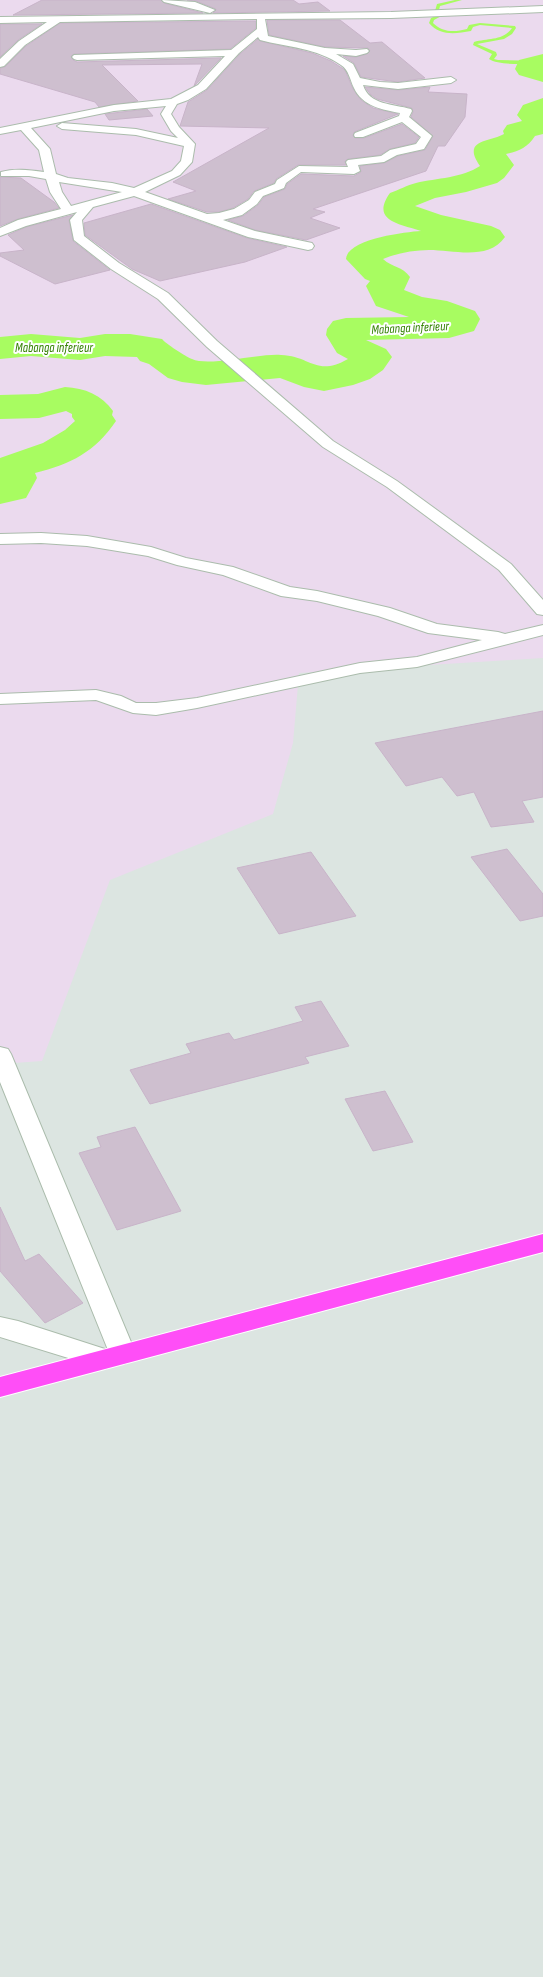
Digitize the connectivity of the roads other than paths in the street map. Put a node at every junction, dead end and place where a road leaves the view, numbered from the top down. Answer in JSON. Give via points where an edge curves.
{"nodes":[{"id":1,"x":167,"y":0,"type":"edge"},
{"id":2,"x":543,"y":9,"type":"edge"},
{"id":3,"x":260,"y":15,"type":"junction"},
{"id":4,"x":229,"y":16,"type":"junction"},
{"id":5,"x":58,"y":19,"type":"junction"},
{"id":6,"x":0,"y":21,"type":"edge"},
{"id":7,"x":263,"y":29,"type":"junction"},
{"id":8,"x":320,"y":50,"type":"junction"},
{"id":9,"x":364,"y":51,"type":"dead end"},
{"id":10,"x":234,"y":53,"type":"junction"},
{"id":11,"x":77,"y":57,"type":"dead end"},
{"id":12,"x":0,"y":64,"type":"edge"},
{"id":13,"x":356,"y":80,"type":"junction"},
{"id":14,"x":451,"y":80,"type":"dead end"},
{"id":15,"x":172,"y":102,"type":"junction"},
{"id":16,"x":403,"y":118,"type":"junction"},
{"id":17,"x":38,"y":123,"type":"junction"},
{"id":18,"x":23,"y":126,"type":"junction"},
{"id":19,"x":0,"y":131,"type":"edge"},
{"id":20,"x":359,"y":135,"type":"dead end"},
{"id":21,"x":190,"y":144,"type":"junction"},
{"id":22,"x":182,"y":167,"type":"junction"},
{"id":23,"x":5,"y":174,"type":"dead end"},
{"id":24,"x":51,"y":176,"type":"junction"},
{"id":25,"x":119,"y":176,"type":"dead end"},
{"id":26,"x":144,"y":176,"type":"dead end"},
{"id":27,"x":135,"y":192,"type":"junction"},
{"id":28,"x":88,"y":206,"type":"junction"},
{"id":29,"x":68,"y":211,"type":"junction"},
{"id":30,"x":208,"y":217,"type":"junction"},
{"id":31,"x":0,"y":232,"type":"edge"},
{"id":32,"x":308,"y":246,"type":"dead end"},
{"id":33,"x":0,"y":539,"type":"edge"},
{"id":34,"x":543,"y":610,"type":"edge"},
{"id":35,"x":543,"y":630,"type":"edge"},
{"id":36,"x":511,"y":638,"type":"junction"},
{"id":37,"x":0,"y":699,"type":"edge"},
{"id":38,"x":0,"y":1054,"type":"edge"},
{"id":39,"x":543,"y":1243,"type":"edge"},
{"id":40,"x":0,"y":1327,"type":"edge"},
{"id":41,"x":114,"y":1357,"type":"junction"},
{"id":42,"x":0,"y":1387,"type":"edge"}],
"edges":[{"from":1,"to":4,"type":"street","via":[[195,5]]},
{"from":2,"to":3,"type":"street","via":[[447,14]]},
{"from":3,"to":4,"type":"street"},
{"from":3,"to":7,"type":"street"},
{"from":4,"to":5,"type":"street"},
{"from":5,"to":6,"type":"street"},
{"from":5,"to":12,"type":"street","via":[[22,43]]},
{"from":7,"to":8,"type":"street","via":[[263,38]]},
{"from":7,"to":10,"type":"street"},
{"from":8,"to":9,"type":"street","via":[[356,53]]},
{"from":8,"to":13,"type":"street","via":[[349,66]]},
{"from":10,"to":11,"type":"street"},
{"from":10,"to":15,"type":"street","via":[[207,85],[189,97]]},
{"from":13,"to":14,"type":"street","via":[[380,85],[411,85]]},
{"from":13,"to":16,"type":"street","via":[[368,101],[387,108],[407,111]]},
{"from":15,"to":17,"type":"street","via":[[114,108]]},
{"from":15,"to":21,"type":"street","via":[[166,114]]},
{"from":16,"to":20,"type":"street"},
{"from":16,"to":30,"type":"street","via":[[426,136],[420,147],[394,152],[384,159],[352,162],[354,171],[299,169],[281,182],[280,186],[259,194],[253,202],[238,212]]},
{"from":17,"to":18,"type":"street"},
{"from":17,"to":21,"type":"street","via":[[136,132]]},
{"from":18,"to":19,"type":"street"},
{"from":18,"to":24,"type":"street","via":[[44,149]]},
{"from":21,"to":22,"type":"street","via":[[186,162]]},
{"from":22,"to":26,"type":"street"},
{"from":22,"to":27,"type":"street","via":[[176,173]]},
{"from":23,"to":24,"type":"street","via":[[29,173]]},
{"from":24,"to":25,"type":"street"},
{"from":24,"to":27,"type":"street","via":[[66,181],[112,186]]},
{"from":24,"to":29,"type":"street","via":[[56,192]]},
{"from":27,"to":28,"type":"street"},
{"from":27,"to":30,"type":"street"},
{"from":28,"to":29,"type":"street"},
{"from":28,"to":34,"type":"street","via":[[76,220],[78,237],[115,266],[163,296],[212,344],[328,444],[392,484],[505,567]]},
{"from":29,"to":31,"type":"street","via":[[22,223]]},
{"from":30,"to":32,"type":"street","via":[[252,234]]},
{"from":33,"to":36,"type":"street","via":[[87,540],[151,552],[227,571],[287,592],[317,596],[384,612],[434,629]]},
{"from":35,"to":36,"type":"street"},
{"from":36,"to":37,"type":"street","via":[[417,662],[360,668],[197,703],[156,709],[133,708],[96,695]]},
{"from":38,"to":41,"type":"street"},
{"from":39,"to":41,"type":"main road"},
{"from":40,"to":41,"type":"street"},
{"from":41,"to":42,"type":"main road"}]}
